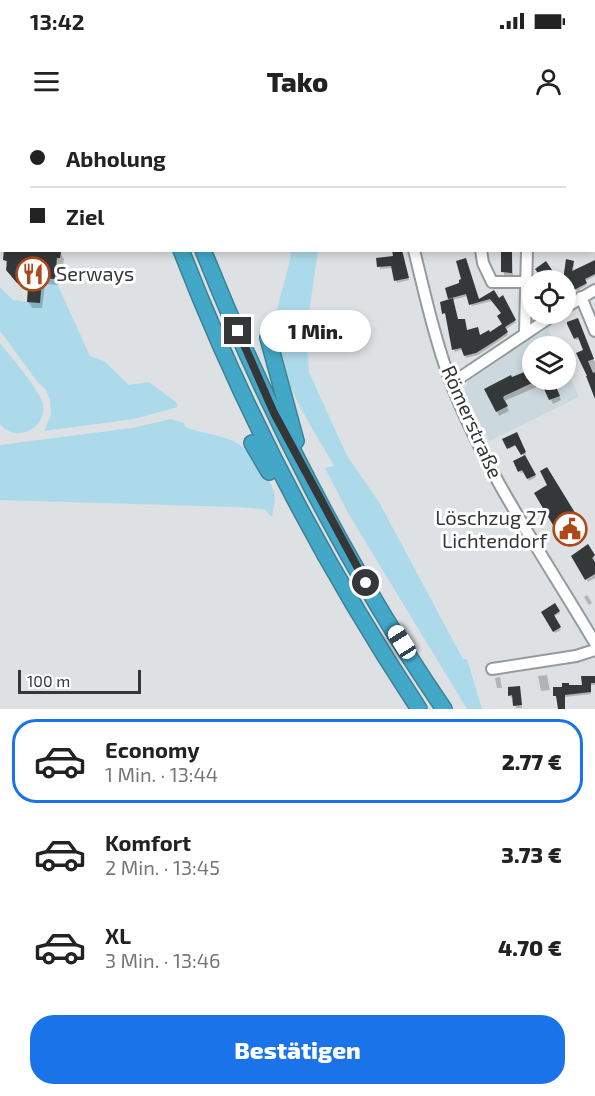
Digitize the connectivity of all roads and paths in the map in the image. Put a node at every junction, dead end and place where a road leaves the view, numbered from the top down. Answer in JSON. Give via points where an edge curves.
{"nodes":[{"id":1,"x":183,"y":252,"type":"edge"},
{"id":2,"x":204,"y":252,"type":"edge"},
{"id":3,"x":414,"y":252,"type":"edge"},
{"id":4,"x":481,"y":252,"type":"edge"},
{"id":5,"x":527,"y":252,"type":"edge"},
{"id":6,"x":526,"y":270,"type":"edge"},
{"id":7,"x":522,"y":282,"type":"edge"},
{"id":8,"x":595,"y":290,"type":"edge"},
{"id":9,"x":581,"y":297,"type":"junction"},
{"id":10,"x":576,"y":300,"type":"edge"},
{"id":11,"x":525,"y":324,"type":"edge"},
{"id":12,"x":538,"y":324,"type":"edge"},
{"id":13,"x":595,"y":331,"type":"edge"},
{"id":14,"x":525,"y":332,"type":"junction"},
{"id":15,"x":268,"y":338,"type":"dead end"},
{"id":16,"x":452,"y":383,"type":"junction"},
{"id":17,"x":252,"y":443,"type":"dead end"},
{"id":18,"x":300,"y":462,"type":"junction"},
{"id":19,"x":302,"y":512,"type":"junction"},
{"id":20,"x":595,"y":643,"type":"edge"},
{"id":21,"x":595,"y":650,"type":"edge"},
{"id":22,"x":492,"y":669,"type":"dead end"},
{"id":23,"x":419,"y":709,"type":"edge"},
{"id":24,"x":444,"y":709,"type":"edge"}],
"edges":[{"from":1,"to":19,"type":"highway","via":[[248,407]]},
{"from":2,"to":18,"type":"highway","via":[[274,413]]},
{"from":3,"to":16,"type":"street","name":"Römerstraße","via":[[430,319]]},
{"from":4,"to":7,"type":"street","via":[[492,282]]},
{"from":5,"to":6,"type":"street"},
{"from":8,"to":9,"type":"street"},
{"from":9,"to":10,"type":"street"},
{"from":9,"to":13,"type":"street"},
{"from":11,"to":14,"type":"street"},
{"from":12,"to":14,"type":"street"},
{"from":14,"to":16,"type":"street"},
{"from":15,"to":18,"type":"highway"},
{"from":16,"to":20,"type":"street","name":"Römerstraße","via":[[500,484]]},
{"from":17,"to":19,"type":"highway","via":[[273,480]]},
{"from":18,"to":24,"type":"highway","via":[[366,583]]},
{"from":19,"to":23,"type":"highway"},
{"from":21,"to":22,"type":"street"}]}
